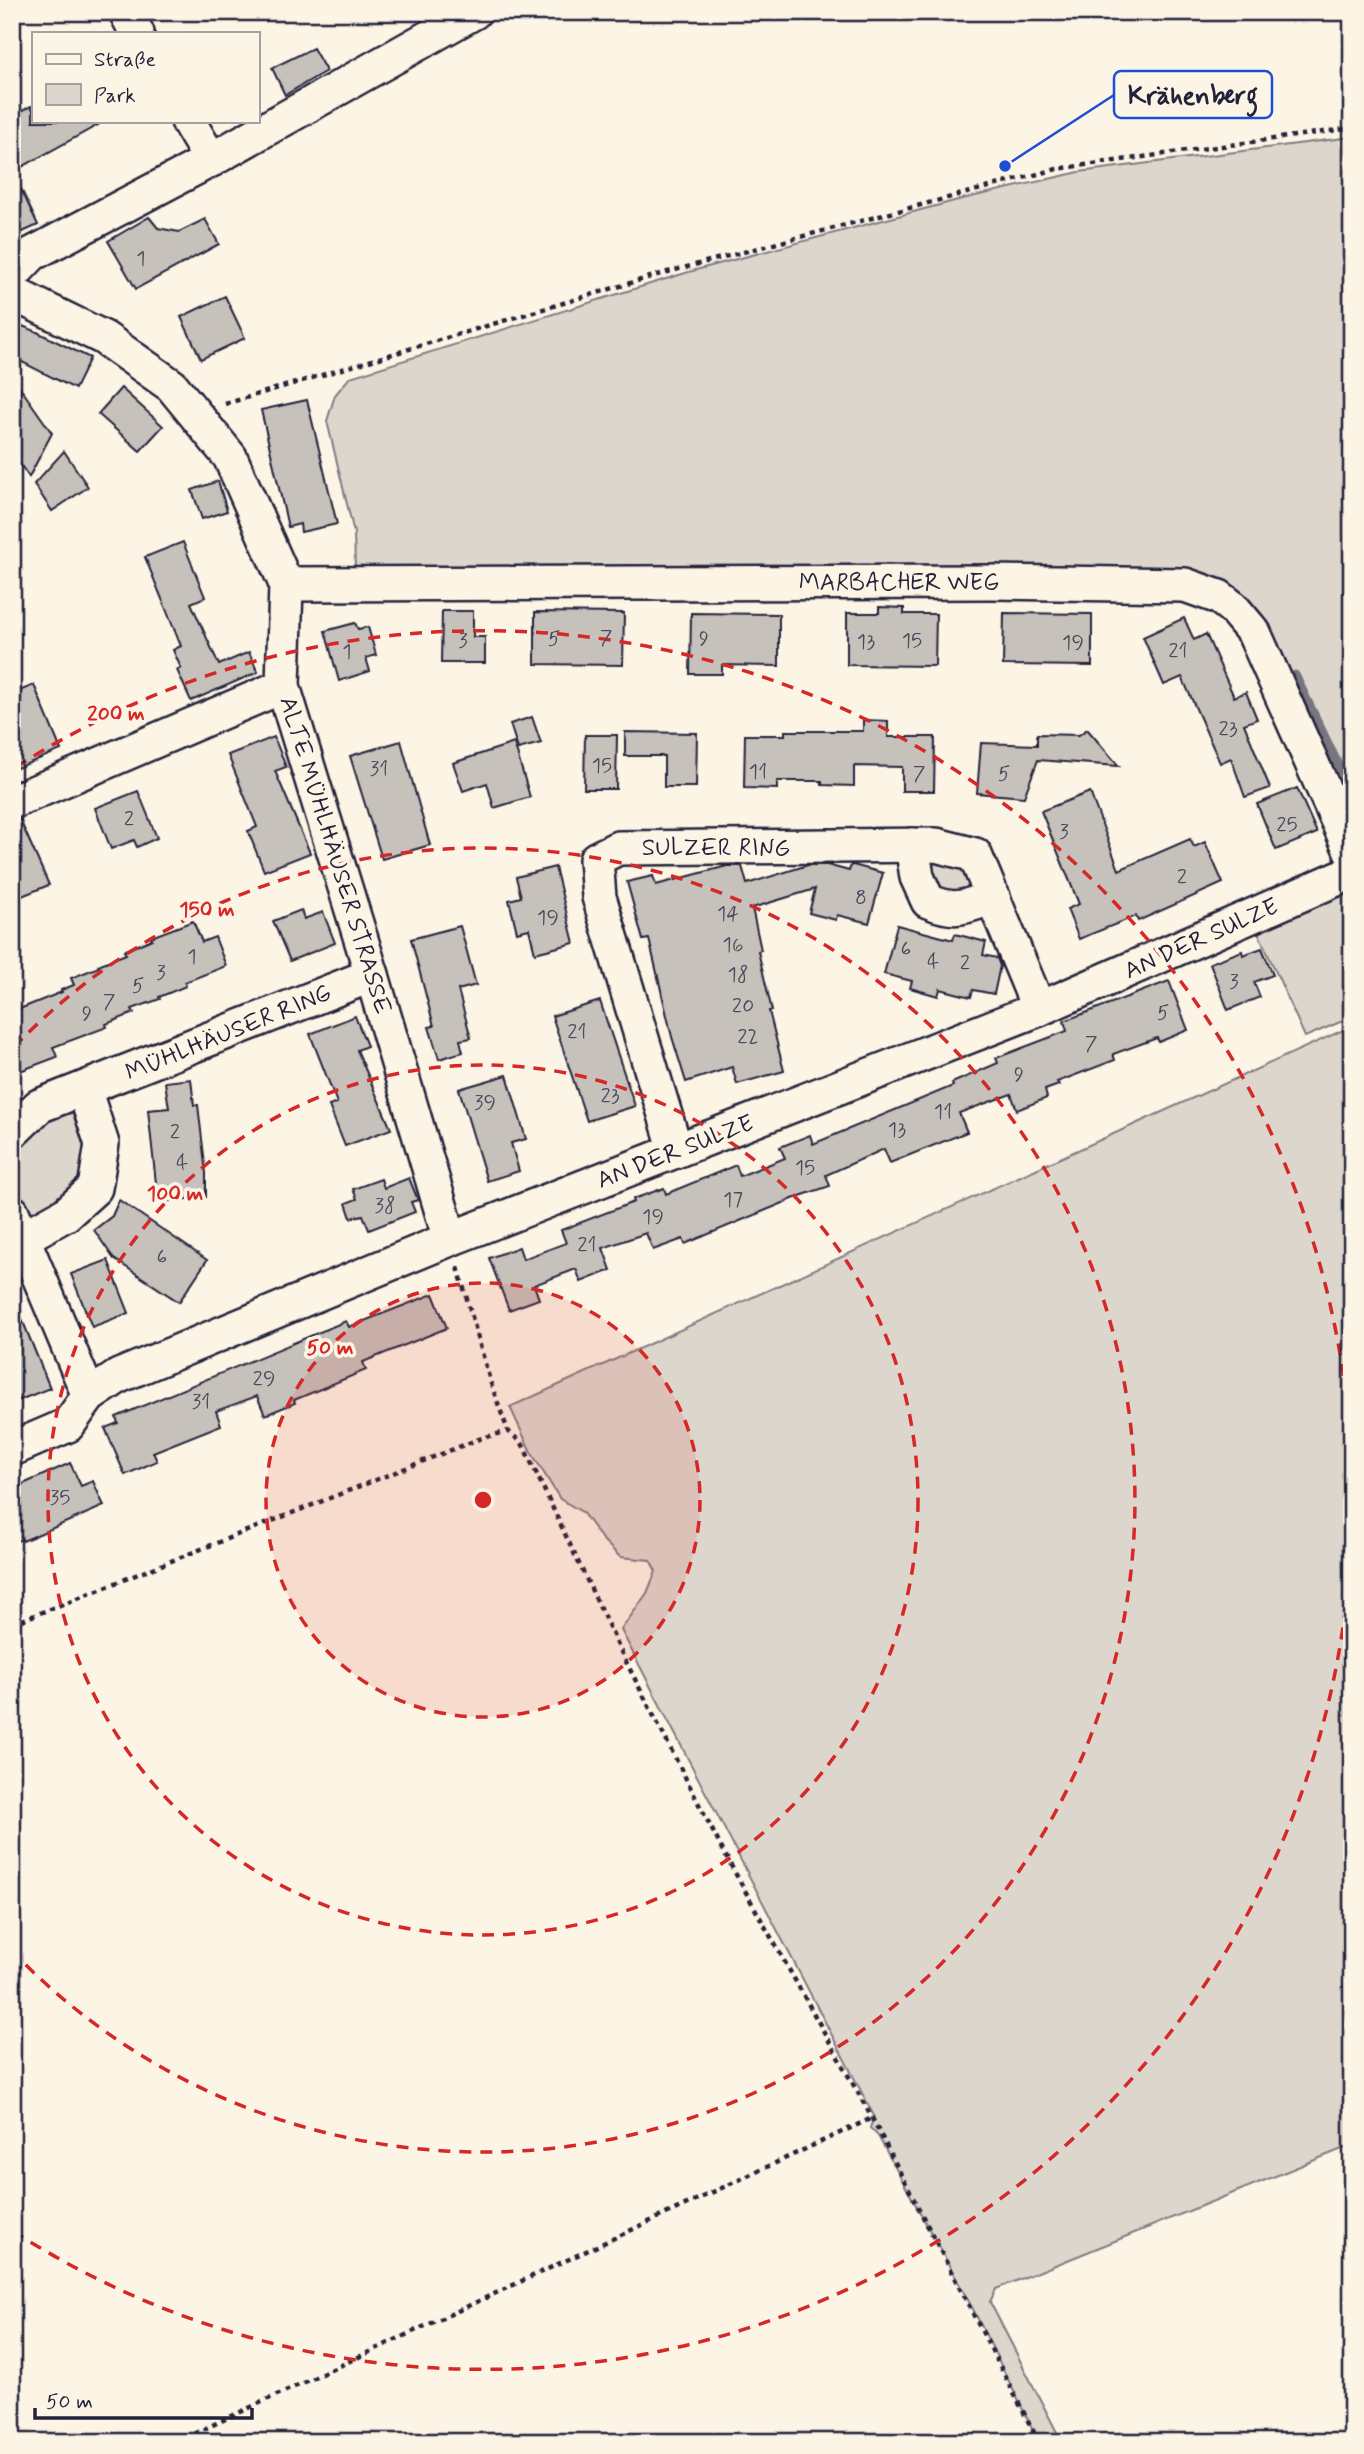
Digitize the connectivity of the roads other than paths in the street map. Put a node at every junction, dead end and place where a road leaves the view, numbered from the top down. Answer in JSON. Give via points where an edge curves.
{"nodes":[{"id":1,"x":126,"y":12,"type":"edge"},
{"id":2,"x":474,"y":12,"type":"edge"},
{"id":3,"x":136,"y":32,"type":"edge"},
{"id":4,"x":189,"y":122,"type":"edge"},
{"id":5,"x":211,"y":160,"type":"junction"},
{"id":6,"x":12,"y":275,"type":"edge"},
{"id":7,"x":12,"y":293,"type":"edge"},
{"id":8,"x":286,"y":584,"type":"junction"},
{"id":9,"x":283,"y":686,"type":"junction"},
{"id":10,"x":12,"y":802,"type":"edge"},
{"id":11,"x":912,"y":845,"type":"junction"},
{"id":12,"x":1352,"y":853,"type":"edge"},
{"id":13,"x":1352,"y":872,"type":"edge"},
{"id":14,"x":993,"y":897,"type":"junction"},
{"id":15,"x":372,"y":975,"type":"junction"},
{"id":16,"x":1039,"y":1009,"type":"junction"},
{"id":17,"x":84,"y":1089,"type":"junction"},
{"id":18,"x":12,"y":1132,"type":"edge"},
{"id":19,"x":676,"y":1151,"type":"junction"},
{"id":20,"x":18,"y":1225,"type":"edge"},
{"id":21,"x":450,"y":1239,"type":"junction"},
{"id":22,"x":89,"y":1396,"type":"junction"},
{"id":23,"x":12,"y":1449,"type":"edge"}],
"edges":[{"from":1,"to":3,"type":"street"},
{"from":2,"to":5,"type":"street"},
{"from":4,"to":5,"type":"street"},
{"from":5,"to":6,"type":"street","via":[[32,254]]},
{"from":7,"to":8,"type":"street","name":"ALTE MÜHLHÄUSER STRASSE","via":[[104,338],[172,386],[230,457]]},
{"from":8,"to":9,"type":"street","name":"ALTE MÜHLHÄUSER STRASSE"},
{"from":8,"to":12,"type":"street","name":"MARBACHER WEG","via":[[1185,585],[1219,597],[1254,633]]},
{"from":9,"to":10,"type":"street"},
{"from":9,"to":15,"type":"street","name":"ALTE MÜHLHÄUSER STRASSE"},
{"from":11,"to":14,"type":"street","name":"SULZER RING","via":[[936,845],[975,855]]},
{"from":11,"to":14,"type":"street","via":[[917,877],[928,901],[948,909]]},
{"from":11,"to":19,"type":"street","name":"SULZER RING","via":[[618,848],[596,859],[599,897]]},
{"from":13,"to":16,"type":"street","name":"AN DER SULZE"},
{"from":14,"to":16,"type":"street","name":"SULZER RING"},
{"from":15,"to":17,"type":"street","name":"MÜHLHÄUSER RING"},
{"from":15,"to":21,"type":"street","name":"ALTE MÜHLHÄUSER STRASSE"},
{"from":16,"to":19,"type":"street","name":"AN DER SULZE"},
{"from":17,"to":18,"type":"street","name":"MÜHLHÄUSER RING","via":[[39,1106]]},
{"from":17,"to":20,"type":"street","via":[[102,1144],[96,1188],[66,1214]]},
{"from":19,"to":21,"type":"street","name":"AN DER SULZE"},
{"from":20,"to":22,"type":"street"},
{"from":21,"to":22,"type":"street","name":"AN DER SULZE","via":[[119,1376]]},
{"from":22,"to":23,"type":"street","name":"AN DER SULZE","via":[[68,1424]]}]}
